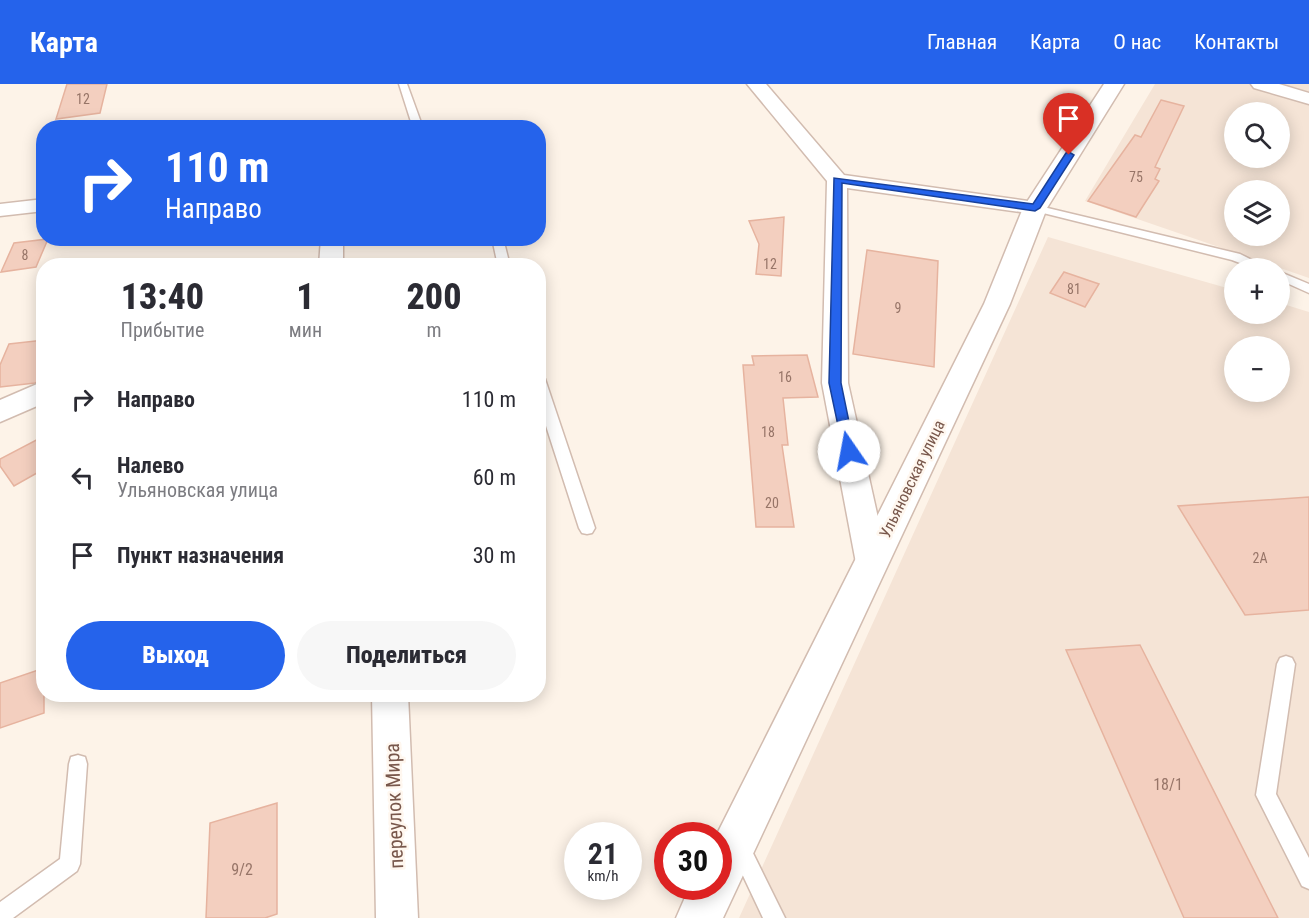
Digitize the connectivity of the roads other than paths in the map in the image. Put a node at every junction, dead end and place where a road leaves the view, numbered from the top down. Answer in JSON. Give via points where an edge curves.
{"nodes":[{"id":1,"x":403,"y":84,"type":"edge"},
{"id":2,"x":756,"y":84,"type":"edge"},
{"id":3,"x":1114,"y":84,"type":"edge"},
{"id":4,"x":1260,"y":84,"type":"edge"},
{"id":5,"x":1309,"y":99,"type":"edge"},
{"id":6,"x":415,"y":120,"type":"edge"},
{"id":7,"x":837,"y":180,"type":"junction"},
{"id":8,"x":36,"y":207,"type":"edge"},
{"id":9,"x":1035,"y":208,"type":"junction"},
{"id":10,"x":0,"y":210,"type":"edge"},
{"id":11,"x":1238,"y":258,"type":"edge"},
{"id":12,"x":1290,"y":280,"type":"edge"},
{"id":13,"x":1309,"y":289,"type":"edge"},
{"id":14,"x":36,"y":395,"type":"edge"},
{"id":15,"x":546,"y":403,"type":"edge"},
{"id":16,"x":0,"y":412,"type":"edge"},
{"id":17,"x":588,"y":528,"type":"dead end"},
{"id":18,"x":872,"y":563,"type":"junction"},
{"id":19,"x":1286,"y":664,"type":"dead end"},
{"id":20,"x":390,"y":702,"type":"edge"},
{"id":21,"x":78,"y":764,"type":"dead end"},
{"id":22,"x":738,"y":844,"type":"junction"},
{"id":23,"x":732,"y":855,"type":"edge"},
{"id":24,"x":1309,"y":879,"type":"edge"},
{"id":25,"x":708,"y":900,"type":"edge"},
{"id":26,"x":0,"y":915,"type":"edge"},
{"id":27,"x":397,"y":918,"type":"edge"},
{"id":28,"x":699,"y":918,"type":"edge"},
{"id":29,"x":774,"y":918,"type":"edge"}],
"edges":[{"from":1,"to":6,"type":"lane"},
{"from":2,"to":7,"type":"street"},
{"from":3,"to":9,"type":"street","name":"Ульяновская улица"},
{"from":4,"to":5,"type":"street"},
{"from":7,"to":9,"type":"street"},
{"from":7,"to":18,"type":"street","via":[[835,383]]},
{"from":8,"to":10,"type":"street"},
{"from":9,"to":11,"type":"lane"},
{"from":9,"to":18,"type":"street","name":"Ульяновская улица","via":[[997,304]]},
{"from":12,"to":13,"type":"lane"},
{"from":14,"to":16,"type":"street"},
{"from":15,"to":17,"type":"lane"},
{"from":18,"to":22,"type":"street","name":"Ульяновская улица"},
{"from":19,"to":24,"type":"lane","via":[[1266,795]]},
{"from":20,"to":27,"type":"street","name":"переулок Мира"},
{"from":21,"to":26,"type":"lane","via":[[70,864]]},
{"from":22,"to":23,"type":"street","name":"Ульяновская улица"},
{"from":22,"to":29,"type":"lane"},
{"from":25,"to":28,"type":"street"}]}
